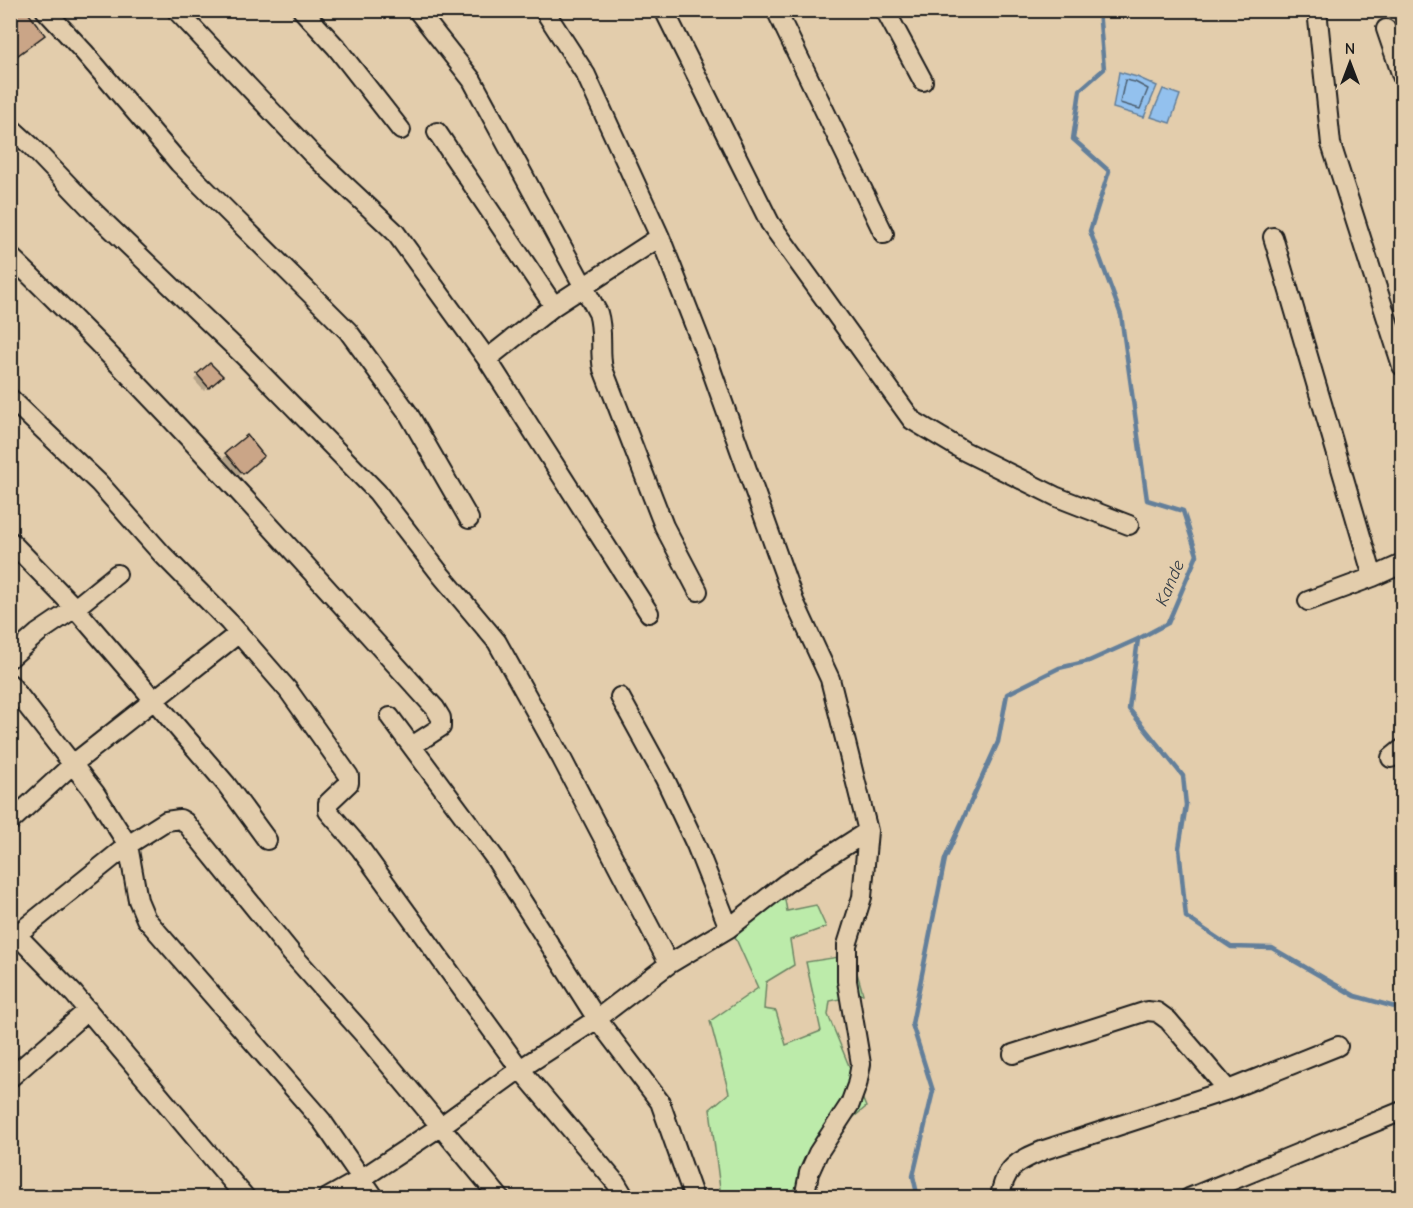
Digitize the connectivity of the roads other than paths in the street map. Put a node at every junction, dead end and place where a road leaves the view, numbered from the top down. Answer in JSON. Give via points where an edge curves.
{"nodes":[{"id":1,"x":45,"y":10,"type":"edge"},
{"id":2,"x":176,"y":10,"type":"edge"},
{"id":3,"x":302,"y":10,"type":"edge"},
{"id":4,"x":417,"y":10,"type":"edge"},
{"id":5,"x":544,"y":10,"type":"edge"},
{"id":6,"x":664,"y":10,"type":"edge"},
{"id":7,"x":776,"y":10,"type":"edge"},
{"id":8,"x":885,"y":10,"type":"edge"},
{"id":9,"x":1317,"y":10,"type":"edge"},
{"id":10,"x":1386,"y":29,"type":"dead end"},
{"id":11,"x":1402,"y":76,"type":"edge"},
{"id":12,"x":922,"y":81,"type":"dead end"},
{"id":13,"x":10,"y":127,"type":"edge"},
{"id":14,"x":401,"y":130,"type":"dead end"},
{"id":15,"x":437,"y":132,"type":"dead end"},
{"id":16,"x":884,"y":234,"type":"dead end"},
{"id":17,"x":660,"y":237,"type":"junction"},
{"id":18,"x":1273,"y":237,"type":"dead end"},
{"id":19,"x":10,"y":256,"type":"edge"},
{"id":20,"x":583,"y":286,"type":"junction"},
{"id":21,"x":554,"y":306,"type":"junction"},
{"id":22,"x":1397,"y":329,"type":"edge"},
{"id":23,"x":487,"y":359,"type":"junction"},
{"id":24,"x":1402,"y":366,"type":"edge"},
{"id":25,"x":10,"y":399,"type":"edge"},
{"id":26,"x":469,"y":519,"type":"dead end"},
{"id":27,"x":1129,"y":525,"type":"dead end"},
{"id":28,"x":10,"y":541,"type":"edge"},
{"id":29,"x":1402,"y":564,"type":"edge"},
{"id":30,"x":117,"y":574,"type":"dead end"},
{"id":31,"x":1373,"y":577,"type":"junction"},
{"id":32,"x":698,"y":591,"type":"dead end"},
{"id":33,"x":1308,"y":601,"type":"dead end"},
{"id":34,"x":75,"y":608,"type":"junction"},
{"id":35,"x":649,"y":613,"type":"dead end"},
{"id":36,"x":238,"y":633,"type":"junction"},
{"id":37,"x":10,"y":658,"type":"edge"},
{"id":38,"x":10,"y":684,"type":"edge"},
{"id":39,"x":620,"y":698,"type":"dead end"},
{"id":40,"x":154,"y":700,"type":"junction"},
{"id":41,"x":390,"y":717,"type":"dead end"},
{"id":42,"x":412,"y":746,"type":"junction"},
{"id":43,"x":73,"y":764,"type":"junction"},
{"id":44,"x":14,"y":812,"type":"edge"},
{"id":45,"x":868,"y":831,"type":"junction"},
{"id":46,"x":267,"y":840,"type":"dead end"},
{"id":47,"x":128,"y":845,"type":"junction"},
{"id":48,"x":729,"y":928,"type":"junction"},
{"id":49,"x":12,"y":935,"type":"edge"},
{"id":50,"x":669,"y":964,"type":"junction"},
{"id":51,"x":88,"y":1010,"type":"junction"},
{"id":52,"x":597,"y":1019,"type":"junction"},
{"id":53,"x":1338,"y":1046,"type":"dead end"},
{"id":54,"x":1013,"y":1054,"type":"dead end"},
{"id":55,"x":520,"y":1069,"type":"junction"},
{"id":56,"x":10,"y":1078,"type":"edge"},
{"id":57,"x":1228,"y":1090,"type":"junction"},
{"id":58,"x":1402,"y":1111,"type":"edge"},
{"id":59,"x":441,"y":1126,"type":"junction"},
{"id":60,"x":361,"y":1179,"type":"junction"},
{"id":61,"x":246,"y":1197,"type":"edge"},
{"id":62,"x":327,"y":1197,"type":"edge"},
{"id":63,"x":375,"y":1197,"type":"edge"},
{"id":64,"x":500,"y":1197,"type":"edge"},
{"id":65,"x":625,"y":1197,"type":"edge"},
{"id":66,"x":694,"y":1197,"type":"edge"},
{"id":67,"x":804,"y":1197,"type":"edge"},
{"id":68,"x":1000,"y":1197,"type":"edge"},
{"id":69,"x":1189,"y":1197,"type":"edge"}],
"edges":[{"from":1,"to":26,"type":"street","via":[[179,163],[348,331],[408,413]]},
{"from":2,"to":23,"type":"street","via":[[312,154],[395,232]]},
{"from":3,"to":14,"type":"street"},
{"from":4,"to":20,"type":"street","via":[[472,80]]},
{"from":5,"to":17,"type":"street","via":[[586,75]]},
{"from":6,"to":27,"type":"street","via":[[770,222],[912,420],[1057,497]]},
{"from":7,"to":16,"type":"street"},
{"from":8,"to":12,"type":"street"},
{"from":9,"to":22,"type":"street","via":[[1331,144]]},
{"from":10,"to":11,"type":"street"},
{"from":13,"to":50,"type":"street","via":[[377,492],[497,642]]},
{"from":15,"to":21,"type":"street"},
{"from":17,"to":20,"type":"street"},
{"from":17,"to":45,"type":"street","via":[[794,601],[830,679]]},
{"from":18,"to":31,"type":"street"},
{"from":19,"to":42,"type":"street","via":[[81,324],[435,708],[441,727]]},
{"from":20,"to":21,"type":"street"},
{"from":20,"to":32,"type":"street","via":[[601,322],[603,369],[664,526]]},
{"from":21,"to":23,"type":"street"},
{"from":22,"to":24,"type":"street"},
{"from":23,"to":35,"type":"street"},
{"from":25,"to":36,"type":"street","via":[[99,483]]},
{"from":28,"to":34,"type":"street"},
{"from":29,"to":31,"type":"street"},
{"from":30,"to":34,"type":"street"},
{"from":31,"to":33,"type":"street"},
{"from":34,"to":37,"type":"street"},
{"from":34,"to":40,"type":"street"},
{"from":36,"to":40,"type":"street"},
{"from":36,"to":55,"type":"street","via":[[288,690],[346,771],[349,783],[328,803],[328,811],[360,848]]},
{"from":38,"to":43,"type":"street"},
{"from":39,"to":48,"type":"street","via":[[665,779]]},
{"from":40,"to":43,"type":"street"},
{"from":40,"to":46,"type":"street","via":[[226,784]]},
{"from":41,"to":42,"type":"street"},
{"from":42,"to":52,"type":"street","via":[[494,857]]},
{"from":43,"to":44,"type":"street"},
{"from":43,"to":47,"type":"street"},
{"from":45,"to":48,"type":"street","via":[[785,884]]},
{"from":45,"to":67,"type":"street","via":[[862,897],[847,945],[847,981],[861,1064],[850,1104],[818,1153]]},
{"from":47,"to":49,"type":"street"},
{"from":47,"to":59,"type":"street","via":[[166,821],[185,822],[292,954]]},
{"from":47,"to":60,"type":"street","via":[[138,900],[146,919],[322,1121]]},
{"from":48,"to":50,"type":"street"},
{"from":49,"to":51,"type":"street"},
{"from":50,"to":52,"type":"street"},
{"from":51,"to":56,"type":"street"},
{"from":51,"to":61,"type":"street"},
{"from":52,"to":55,"type":"street"},
{"from":52,"to":66,"type":"street","via":[[660,1102]]},
{"from":53,"to":57,"type":"street"},
{"from":54,"to":57,"type":"street","via":[[1147,1011],[1157,1012]]},
{"from":55,"to":59,"type":"street"},
{"from":55,"to":65,"type":"street"},
{"from":57,"to":68,"type":"street","via":[[1018,1161],[1007,1173]]},
{"from":58,"to":69,"type":"street"},
{"from":59,"to":60,"type":"street"},
{"from":59,"to":64,"type":"street"},
{"from":60,"to":62,"type":"street"},
{"from":60,"to":63,"type":"street"}]}
